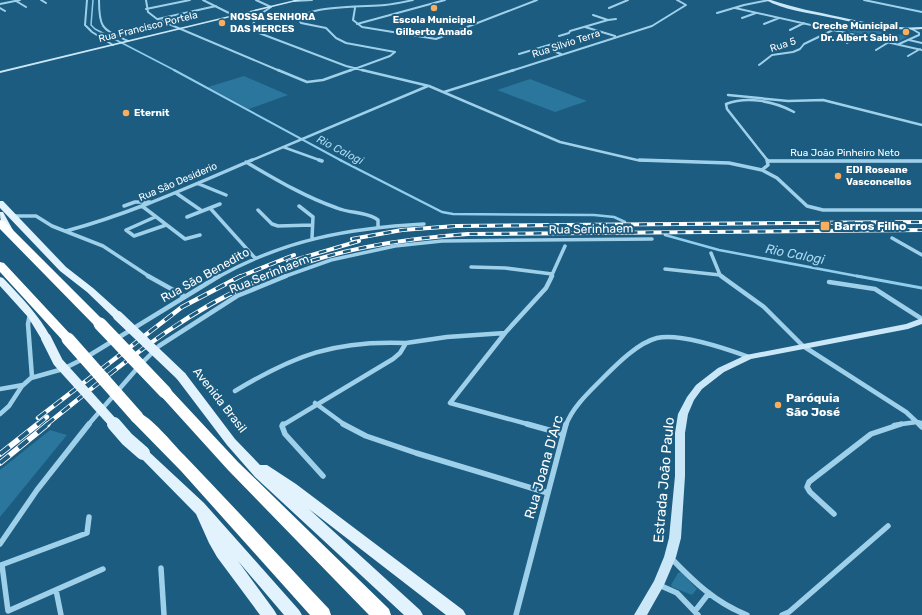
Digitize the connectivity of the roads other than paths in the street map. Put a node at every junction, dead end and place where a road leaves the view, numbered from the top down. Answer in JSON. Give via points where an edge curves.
{"nodes":[{"id":1,"x":20,"y":0,"type":"edge"},
{"id":2,"x":41,"y":0,"type":"edge"},
{"id":3,"x":87,"y":0,"type":"edge"},
{"id":4,"x":99,"y":0,"type":"edge"},
{"id":5,"x":146,"y":0,"type":"edge"},
{"id":6,"x":190,"y":0,"type":"edge"},
{"id":7,"x":203,"y":0,"type":"edge"},
{"id":8,"x":256,"y":0,"type":"edge"},
{"id":9,"x":299,"y":0,"type":"edge"},
{"id":10,"x":312,"y":0,"type":"edge"},
{"id":11,"x":412,"y":0,"type":"edge"},
{"id":12,"x":445,"y":0,"type":"edge"},
{"id":13,"x":537,"y":0,"type":"edge"},
{"id":14,"x":628,"y":0,"type":"edge"},
{"id":15,"x":677,"y":0,"type":"edge"},
{"id":16,"x":768,"y":0,"type":"edge"},
{"id":17,"x":864,"y":0,"type":"edge"},
{"id":18,"x":16,"y":1,"type":"edge"},
{"id":19,"x":294,"y":1,"type":"junction"},
{"id":20,"x":46,"y":3,"type":"dead end"},
{"id":21,"x":0,"y":4,"type":"edge"},
{"id":22,"x":216,"y":6,"type":"junction"},
{"id":23,"x":26,"y":7,"type":"dead end"},
{"id":24,"x":271,"y":7,"type":"junction"},
{"id":25,"x":0,"y":8,"type":"edge"},
{"id":26,"x":356,"y":8,"type":"junction"},
{"id":27,"x":609,"y":8,"type":"dead end"},
{"id":28,"x":735,"y":8,"type":"junction"},
{"id":29,"x":146,"y":9,"type":"junction"},
{"id":30,"x":5,"y":11,"type":"dead end"},
{"id":31,"x":922,"y":12,"type":"edge"},
{"id":32,"x":717,"y":13,"type":"dead end"},
{"id":33,"x":756,"y":13,"type":"junction"},
{"id":34,"x":241,"y":14,"type":"junction"},
{"id":35,"x":593,"y":15,"type":"dead end"},
{"id":36,"x":234,"y":16,"type":"junction"},
{"id":37,"x":256,"y":16,"type":"junction"},
{"id":38,"x":616,"y":18,"type":"dead end"},
{"id":39,"x":742,"y":18,"type":"dead end"},
{"id":40,"x":778,"y":18,"type":"junction"},
{"id":41,"x":157,"y":20,"type":"junction"},
{"id":42,"x":608,"y":20,"type":"junction"},
{"id":43,"x":851,"y":20,"type":"junction"},
{"id":44,"x":804,"y":23,"type":"junction"},
{"id":45,"x":357,"y":24,"type":"junction"},
{"id":46,"x":764,"y":24,"type":"dead end"},
{"id":47,"x":922,"y":26,"type":"edge"},
{"id":48,"x":585,"y":27,"type":"junction"},
{"id":49,"x":180,"y":28,"type":"junction"},
{"id":50,"x":912,"y":29,"type":"junction"},
{"id":51,"x":790,"y":30,"type":"dead end"},
{"id":52,"x":833,"y":30,"type":"junction"},
{"id":53,"x":921,"y":33,"type":"edge"},
{"id":54,"x":860,"y":35,"type":"junction"},
{"id":55,"x":558,"y":36,"type":"dead end"},
{"id":56,"x":615,"y":37,"type":"junction"},
{"id":57,"x":908,"y":40,"type":"junction"},
{"id":58,"x":127,"y":41,"type":"junction"},
{"id":59,"x":559,"y":42,"type":"dead end"},
{"id":60,"x":847,"y":42,"type":"dead end"},
{"id":61,"x":890,"y":42,"type":"junction"},
{"id":62,"x":922,"y":43,"type":"edge"},
{"id":63,"x":115,"y":44,"type":"junction"},
{"id":64,"x":899,"y":44,"type":"junction"},
{"id":65,"x":543,"y":47,"type":"junction"},
{"id":66,"x":921,"y":49,"type":"edge"},
{"id":67,"x":876,"y":50,"type":"dead end"},
{"id":68,"x":519,"y":54,"type":"dead end"},
{"id":69,"x":562,"y":54,"type":"junction"},
{"id":70,"x":908,"y":56,"type":"dead end"},
{"id":71,"x":758,"y":65,"type":"dead end"},
{"id":72,"x":355,"y":69,"type":"junction"},
{"id":73,"x":0,"y":72,"type":"edge"},
{"id":74,"x":429,"y":86,"type":"junction"},
{"id":75,"x":444,"y":92,"type":"junction"},
{"id":76,"x":728,"y":95,"type":"dead end"},
{"id":77,"x":794,"y":112,"type":"dead end"},
{"id":78,"x":922,"y":125,"type":"edge"},
{"id":79,"x":283,"y":147,"type":"junction"},
{"id":80,"x":322,"y":161,"type":"dead end"},
{"id":81,"x":768,"y":161,"type":"junction"},
{"id":82,"x":922,"y":161,"type":"edge"},
{"id":83,"x":246,"y":162,"type":"junction"},
{"id":84,"x":762,"y":170,"type":"junction"},
{"id":85,"x":199,"y":184,"type":"junction"},
{"id":86,"x":176,"y":193,"type":"junction"},
{"id":87,"x":226,"y":195,"type":"dead end"},
{"id":88,"x":153,"y":202,"type":"junction"},
{"id":89,"x":0,"y":203,"type":"edge"},
{"id":90,"x":220,"y":204,"type":"dead end"},
{"id":91,"x":124,"y":206,"type":"dead end"},
{"id":92,"x":142,"y":206,"type":"junction"},
{"id":93,"x":299,"y":206,"type":"dead end"},
{"id":94,"x":210,"y":208,"type":"junction"},
{"id":95,"x":258,"y":210,"type":"dead end"},
{"id":96,"x":922,"y":210,"type":"edge"},
{"id":97,"x":202,"y":211,"type":"junction"},
{"id":98,"x":0,"y":214,"type":"edge"},
{"id":99,"x":12,"y":216,"type":"junction"},
{"id":100,"x":155,"y":217,"type":"junction"},
{"id":101,"x":187,"y":217,"type":"dead end"},
{"id":102,"x":0,"y":223,"type":"edge"},
{"id":103,"x":424,"y":224,"type":"dead end"},
{"id":104,"x":166,"y":225,"type":"junction"},
{"id":105,"x":312,"y":225,"type":"junction"},
{"id":106,"x":378,"y":226,"type":"junction"},
{"id":107,"x":66,"y":231,"type":"junction"},
{"id":108,"x":11,"y":233,"type":"junction"},
{"id":109,"x":200,"y":236,"type":"dead end"},
{"id":110,"x":312,"y":238,"type":"junction"},
{"id":111,"x":652,"y":238,"type":"dead end"},
{"id":112,"x":892,"y":238,"type":"dead end"},
{"id":113,"x":565,"y":246,"type":"dead end"},
{"id":114,"x":711,"y":253,"type":"dead end"},
{"id":115,"x":922,"y":255,"type":"edge"},
{"id":116,"x":255,"y":258,"type":"junction"},
{"id":117,"x":0,"y":265,"type":"edge"},
{"id":118,"x":471,"y":267,"type":"dead end"},
{"id":119,"x":665,"y":268,"type":"dead end"},
{"id":120,"x":552,"y":274,"type":"junction"},
{"id":121,"x":720,"y":276,"type":"junction"},
{"id":122,"x":0,"y":280,"type":"edge"},
{"id":123,"x":829,"y":282,"type":"dead end"},
{"id":124,"x":184,"y":296,"type":"junction"},
{"id":125,"x":30,"y":313,"type":"junction"},
{"id":126,"x":922,"y":320,"type":"edge"},
{"id":127,"x":505,"y":333,"type":"junction"},
{"id":128,"x":406,"y":343,"type":"junction"},
{"id":129,"x":803,"y":346,"type":"junction"},
{"id":130,"x":749,"y":357,"type":"junction"},
{"id":131,"x":32,"y":378,"type":"junction"},
{"id":132,"x":23,"y":385,"type":"junction"},
{"id":133,"x":0,"y":389,"type":"edge"},
{"id":134,"x":235,"y":391,"type":"dead end"},
{"id":135,"x":315,"y":403,"type":"junction"},
{"id":136,"x":0,"y":414,"type":"edge"},
{"id":137,"x":920,"y":422,"type":"edge"},
{"id":138,"x":922,"y":427,"type":"edge"},
{"id":139,"x":562,"y":434,"type":"junction"},
{"id":140,"x":243,"y":456,"type":"junction"},
{"id":141,"x":323,"y":476,"type":"dead end"},
{"id":142,"x":548,"y":493,"type":"junction"},
{"id":143,"x":200,"y":506,"type":"junction"},
{"id":144,"x":834,"y":514,"type":"dead end"},
{"id":145,"x":88,"y":517,"type":"dead end"},
{"id":146,"x":888,"y":526,"type":"dead end"},
{"id":147,"x":0,"y":544,"type":"edge"},
{"id":148,"x":670,"y":556,"type":"junction"},
{"id":149,"x":1,"y":566,"type":"edge"},
{"id":150,"x":161,"y":568,"type":"dead end"},
{"id":151,"x":103,"y":569,"type":"dead end"},
{"id":152,"x":658,"y":585,"type":"junction"},
{"id":153,"x":56,"y":590,"type":"junction"},
{"id":154,"x":709,"y":593,"type":"junction"},
{"id":155,"x":697,"y":613,"type":"edge"},
{"id":156,"x":61,"y":615,"type":"edge"},
{"id":157,"x":164,"y":615,"type":"edge"},
{"id":158,"x":269,"y":615,"type":"edge"},
{"id":159,"x":294,"y":615,"type":"edge"},
{"id":160,"x":322,"y":615,"type":"edge"},
{"id":161,"x":382,"y":615,"type":"edge"},
{"id":162,"x":415,"y":615,"type":"edge"},
{"id":163,"x":458,"y":615,"type":"edge"},
{"id":164,"x":516,"y":615,"type":"edge"},
{"id":165,"x":640,"y":615,"type":"edge"},
{"id":166,"x":747,"y":615,"type":"edge"},
{"id":167,"x":782,"y":615,"type":"edge"}],
"edges":[{"from":1,"to":18,"type":"street"},
{"from":2,"to":20,"type":"street"},
{"from":3,"to":63,"type":"street","via":[[85,25],[92,32]]},
{"from":4,"to":58,"type":"street","via":[[101,25]]},
{"from":5,"to":29,"type":"street"},
{"from":6,"to":29,"type":"street"},
{"from":7,"to":22,"type":"street"},
{"from":8,"to":24,"type":"street"},
{"from":9,"to":19,"type":"main road","name":"Rua Francisco Portela"},
{"from":10,"to":19,"type":"street"},
{"from":11,"to":26,"type":"street"},
{"from":12,"to":45,"type":"street"},
{"from":13,"to":45,"type":"street","via":[[436,39],[368,29]]},
{"from":14,"to":27,"type":"street"},
{"from":15,"to":56,"type":"street","name":"Rua Silvio Terra","via":[[686,4],[685,6],[652,26]]},
{"from":16,"to":28,"type":"street"},
{"from":16,"to":43,"type":"main road"},
{"from":17,"to":31,"type":"street"},
{"from":18,"to":21,"type":"street"},
{"from":18,"to":23,"type":"street"},
{"from":19,"to":24,"type":"main road","name":"Rua Francisco Portela"},
{"from":22,"to":36,"type":"street"},
{"from":22,"to":41,"type":"street"},
{"from":24,"to":34,"type":"main road","name":"Rua Francisco Portela"},
{"from":24,"to":37,"type":"street"},
{"from":25,"to":30,"type":"street"},
{"from":26,"to":45,"type":"street","via":[[352,18]]},
{"from":26,"to":72,"type":"street","via":[[310,12],[298,19],[301,23],[326,28],[346,43],[395,52],[394,55]]},
{"from":28,"to":32,"type":"street"},
{"from":28,"to":33,"type":"street"},
{"from":29,"to":41,"type":"street"},
{"from":33,"to":39,"type":"street"},
{"from":33,"to":40,"type":"street"},
{"from":34,"to":36,"type":"main road","name":"Rua Francisco Portela"},
{"from":34,"to":37,"type":"street"},
{"from":35,"to":42,"type":"street"},
{"from":36,"to":49,"type":"main road","name":"Rua Francisco Portela"},
{"from":37,"to":72,"type":"street","via":[[251,25],[259,33]]},
{"from":38,"to":42,"type":"street"},
{"from":40,"to":44,"type":"street"},
{"from":40,"to":46,"type":"street"},
{"from":41,"to":49,"type":"street"},
{"from":42,"to":48,"type":"street"},
{"from":43,"to":47,"type":"main road"},
{"from":43,"to":50,"type":"main road"},
{"from":44,"to":51,"type":"street"},
{"from":44,"to":52,"type":"street"},
{"from":47,"to":50,"type":"main road"},
{"from":48,"to":55,"type":"street"},
{"from":48,"to":56,"type":"street"},
{"from":49,"to":58,"type":"main road","name":"Rua Francisco Portela"},
{"from":49,"to":72,"type":"street","via":[[306,82],[323,80]]},
{"from":50,"to":53,"type":"street"},
{"from":52,"to":54,"type":"street"},
{"from":52,"to":71,"type":"street","name":"Rua 5","via":[[804,44],[800,49],[772,55]]},
{"from":53,"to":57,"type":"street"},
{"from":54,"to":60,"type":"street"},
{"from":54,"to":61,"type":"street"},
{"from":56,"to":69,"type":"street","name":"Rua Silvio Terra"},
{"from":57,"to":62,"type":"street"},
{"from":57,"to":64,"type":"street"},
{"from":58,"to":63,"type":"main road","name":"Rua Francisco Portela"},
{"from":59,"to":65,"type":"street"},
{"from":61,"to":64,"type":"street"},
{"from":61,"to":67,"type":"street"},
{"from":63,"to":73,"type":"main road","name":"Rua Francisco Portela"},
{"from":64,"to":66,"type":"street"},
{"from":65,"to":68,"type":"street"},
{"from":65,"to":69,"type":"street"},
{"from":66,"to":70,"type":"street"},
{"from":69,"to":75,"type":"street","name":"Rua Silvio Terra"},
{"from":72,"to":74,"type":"street"},
{"from":74,"to":75,"type":"street"},
{"from":74,"to":79,"type":"street","name":"Rua Sāo Desiderio"},
{"from":75,"to":84,"type":"street","via":[[578,148],[637,160],[728,164]]},
{"from":76,"to":78,"type":"street","via":[[788,101],[823,100]]},
{"from":77,"to":81,"type":"street","via":[[784,107],[741,100],[726,104],[727,109]]},
{"from":79,"to":80,"type":"street"},
{"from":79,"to":83,"type":"street","name":"Rua Sāo Desiderio"},
{"from":81,"to":82,"type":"street","name":"Rua João Pinheiro Neto"},
{"from":81,"to":84,"type":"street","via":[[768,165]]},
{"from":83,"to":85,"type":"street","name":"Rua Sāo Desiderio"},
{"from":83,"to":106,"type":"street","via":[[293,190],[352,213],[374,217],[378,220]]},
{"from":84,"to":96,"type":"street","via":[[777,178],[808,206],[823,210]]},
{"from":85,"to":86,"type":"street","name":"Rua Sāo Desiderio"},
{"from":85,"to":87,"type":"street"},
{"from":86,"to":88,"type":"street","name":"Rua Sāo Desiderio"},
{"from":86,"to":97,"type":"street"},
{"from":88,"to":91,"type":"street","via":[[135,202]]},
{"from":88,"to":92,"type":"street","name":"Rua Sāo Desiderio"},
{"from":89,"to":99,"type":"main road","name":"Avenida Brasil"},
{"from":90,"to":94,"type":"street"},
{"from":92,"to":100,"type":"street"},
{"from":92,"to":107,"type":"street","name":"Rua Sāo Desiderio","via":[[97,223]]},
{"from":93,"to":105,"type":"street","via":[[312,215]]},
{"from":94,"to":97,"type":"street"},
{"from":94,"to":116,"type":"street"},
{"from":95,"to":105,"type":"street","via":[[272,224],[278,226]]},
{"from":97,"to":101,"type":"street"},
{"from":98,"to":108,"type":"main road"},
{"from":99,"to":107,"type":"street","via":[[36,216]]},
{"from":99,"to":140,"type":"main road","name":"Avenida Brasil","bridge":true,"via":[[62,269],[90,290],[181,376]]},
{"from":100,"to":104,"type":"street"},
{"from":100,"to":104,"type":"street","via":[[126,230],[134,236]]},
{"from":102,"to":108,"type":"highway"},
{"from":103,"to":106,"type":"street","name":"Rua Sāo Benedito"},
{"from":104,"to":109,"type":"street","via":[[186,239]]},
{"from":105,"to":110,"type":"street"},
{"from":106,"to":110,"type":"street","name":"Rua Sāo Benedito"},
{"from":107,"to":124,"type":"street","via":[[103,246]]},
{"from":108,"to":161,"type":"highway","bridge":true,"via":[[233,466]]},
{"from":110,"to":116,"type":"street","name":"Rua Sāo Benedito"},
{"from":111,"to":147,"type":"street","name":"Rua Serinhaem","via":[[442,241],[413,244],[331,260],[237,296],[154,351],[76,439]]},
{"from":112,"to":115,"type":"street"},
{"from":113,"to":120,"type":"street"},
{"from":114,"to":121,"type":"street"},
{"from":116,"to":124,"type":"street","name":"Rua Sāo Benedito"},
{"from":117,"to":160,"type":"highway","bridge":true,"via":[[137,417]]},
{"from":118,"to":120,"type":"street"},
{"from":119,"to":121,"type":"street"},
{"from":120,"to":127,"type":"street","via":[[546,288]]},
{"from":121,"to":129,"type":"street","via":[[764,307]]},
{"from":122,"to":125,"type":"main road"},
{"from":123,"to":126,"type":"street","via":[[875,289]]},
{"from":124,"to":131,"type":"street","name":"Rua Sāo Benedito","via":[[99,350],[64,368]]},
{"from":125,"to":131,"type":"street","via":[[28,324]]},
{"from":125,"to":143,"type":"main road","bridge":true,"via":[[41,327],[58,362],[127,439]]},
{"from":126,"to":129,"type":"main road","name":"Estrada João Paulo","via":[[908,326]]},
{"from":127,"to":128,"type":"street"},
{"from":127,"to":139,"type":"street","via":[[450,403]]},
{"from":128,"to":134,"type":"street","via":[[367,342],[318,350],[266,372]]},
{"from":128,"to":135,"type":"street","via":[[393,359]]},
{"from":129,"to":130,"type":"main road","name":"Estrada João Paulo"},
{"from":129,"to":137,"type":"street"},
{"from":130,"to":139,"type":"street","name":"Rua Joana D'Arc","via":[[672,337],[648,340],[587,394],[570,414]]},
{"from":130,"to":148,"type":"main road","name":"Estrada João Paulo","via":[[709,378],[690,399],[683,414],[678,510]]},
{"from":131,"to":132,"type":"street"},
{"from":132,"to":133,"type":"street"},
{"from":132,"to":136,"type":"street","via":[[10,405]]},
{"from":135,"to":141,"type":"street","via":[[282,426],[285,434]]},
{"from":135,"to":142,"type":"street","via":[[341,423],[366,436],[423,456]]},
{"from":137,"to":138,"type":"street"},
{"from":137,"to":144,"type":"street","via":[[895,425],[871,434],[809,482],[810,492]]},
{"from":139,"to":142,"type":"street","name":"Rua Joana D'Arc"},
{"from":140,"to":162,"type":"main road","name":"Avenida Brasil"},
{"from":140,"to":163,"type":"main road","via":[[291,488]]},
{"from":142,"to":164,"type":"street","name":"Rua Joana D'Arc"},
{"from":143,"to":158,"type":"main road","via":[[222,552]]},
{"from":143,"to":159,"type":"main road"},
{"from":145,"to":149,"type":"street","via":[[87,533]]},
{"from":146,"to":167,"type":"street","via":[[789,612]]},
{"from":148,"to":152,"type":"main road","name":"Estrada João Paulo"},
{"from":148,"to":154,"type":"street"},
{"from":149,"to":153,"type":"street","via":[[8,611]]},
{"from":150,"to":157,"type":"street"},
{"from":151,"to":153,"type":"street"},
{"from":152,"to":155,"type":"street","via":[[677,593]]},
{"from":152,"to":165,"type":"main road","name":"Estrada João Paulo"},
{"from":153,"to":156,"type":"street"},
{"from":154,"to":155,"type":"street"},
{"from":154,"to":166,"type":"street","via":[[725,606]]}]}
